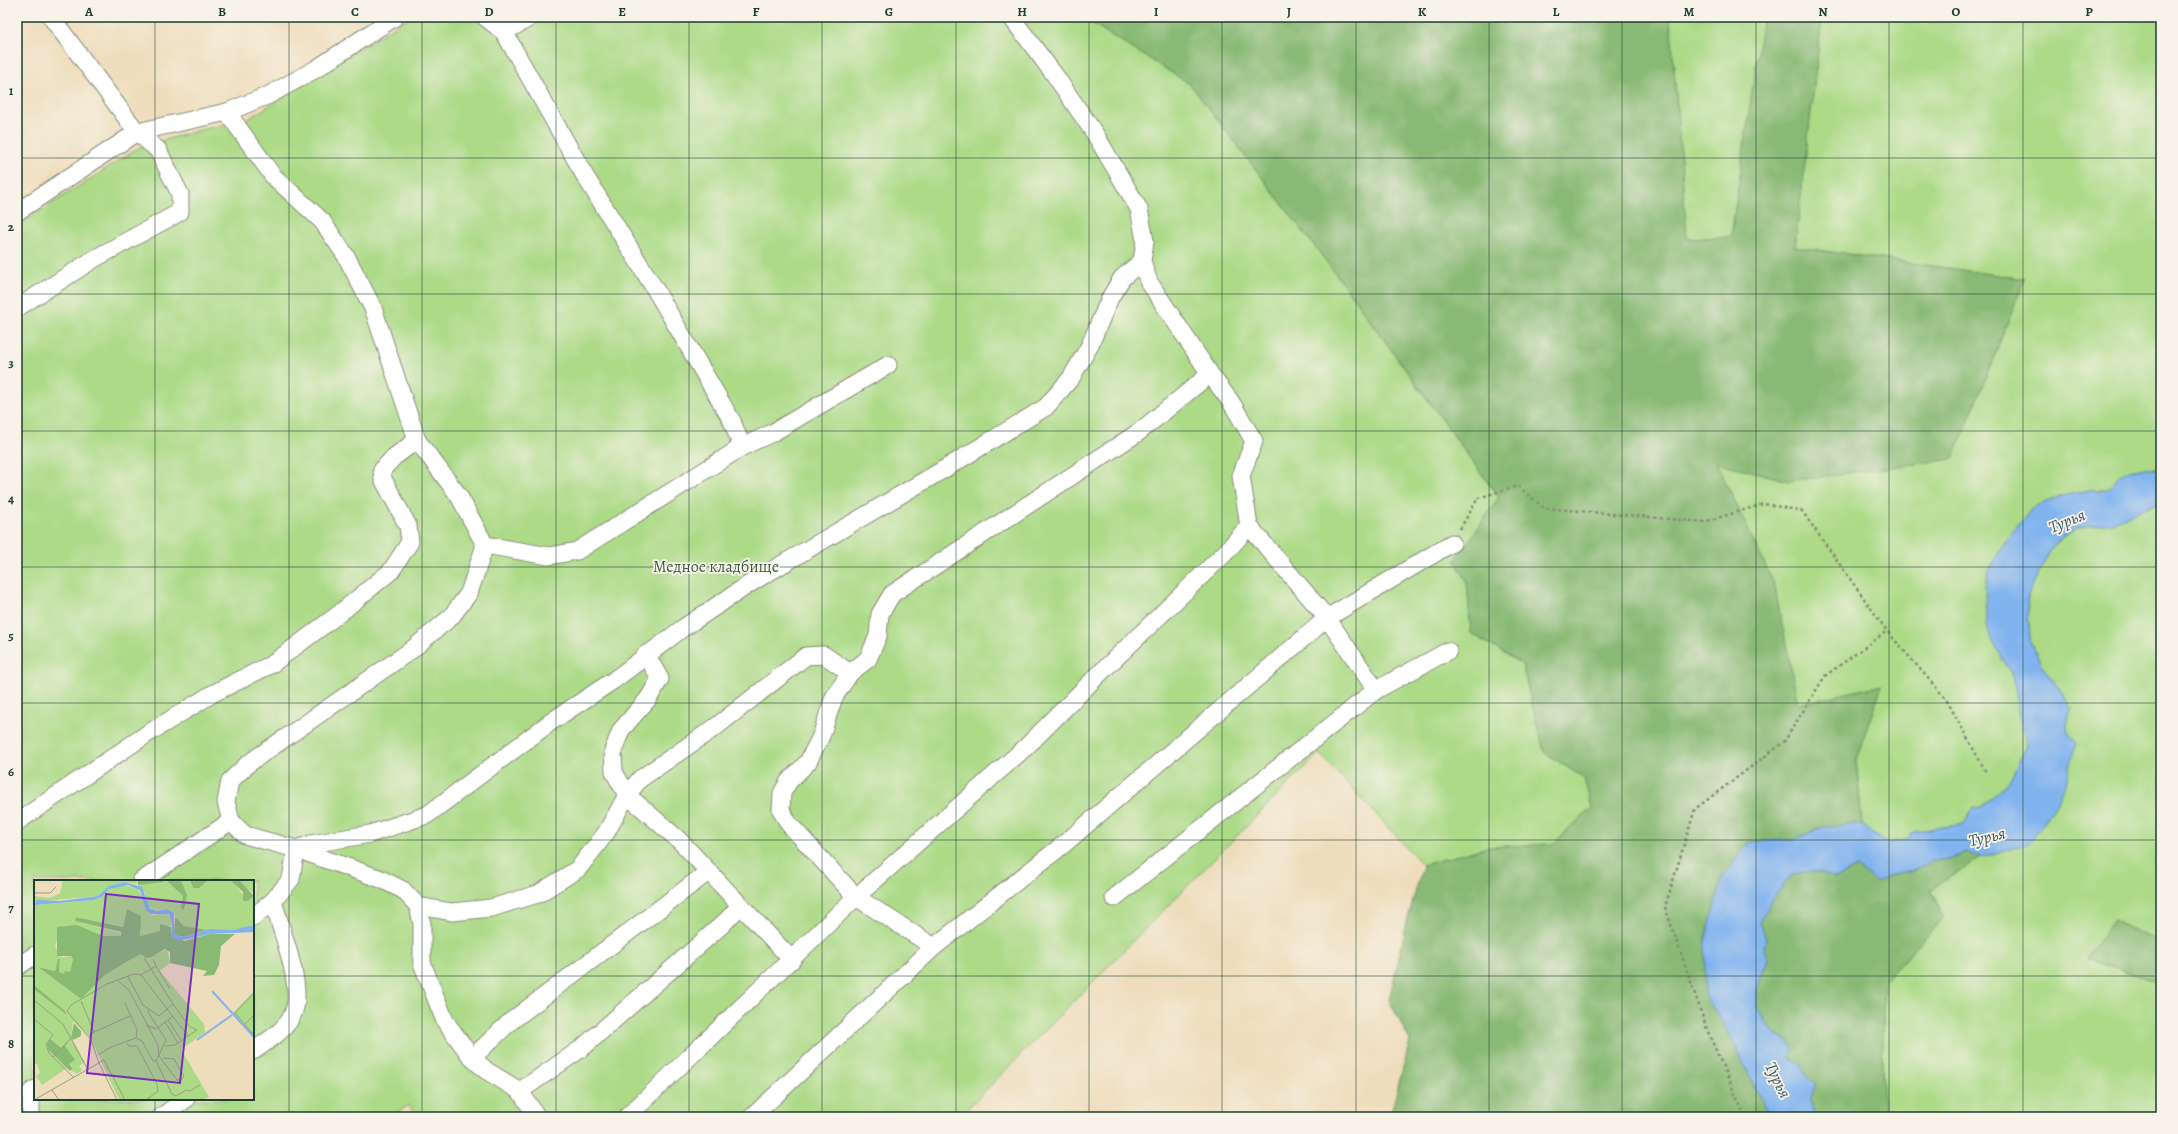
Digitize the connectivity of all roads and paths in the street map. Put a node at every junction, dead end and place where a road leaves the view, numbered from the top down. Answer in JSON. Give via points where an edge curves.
{"nodes":[{"id":1,"x":51,"y":17,"type":"edge"},
{"id":2,"x":395,"y":17,"type":"edge"},
{"id":3,"x":485,"y":17,"type":"edge"},
{"id":4,"x":531,"y":17,"type":"edge"},
{"id":5,"x":1011,"y":17,"type":"edge"},
{"id":6,"x":504,"y":32,"type":"junction"},
{"id":7,"x":227,"y":112,"type":"junction"},
{"id":8,"x":137,"y":132,"type":"junction"},
{"id":9,"x":17,"y":212,"type":"edge"},
{"id":10,"x":1142,"y":261,"type":"junction"},
{"id":11,"x":17,"y":308,"type":"edge"},
{"id":12,"x":888,"y":365,"type":"dead end"},
{"id":13,"x":1210,"y":374,"type":"junction"},
{"id":14,"x":417,"y":440,"type":"junction"},
{"id":15,"x":742,"y":447,"type":"junction"},
{"id":16,"x":1249,"y":526,"type":"junction"},
{"id":17,"x":1452,"y":543,"type":"joint"},
{"id":18,"x":485,"y":545,"type":"junction"},
{"id":19,"x":1326,"y":618,"type":"junction"},
{"id":20,"x":1887,"y":632,"type":"junction"},
{"id":21,"x":1448,"y":651,"type":"dead end"},
{"id":22,"x":646,"y":654,"type":"junction"},
{"id":23,"x":850,"y":673,"type":"junction"},
{"id":24,"x":1376,"y":690,"type":"junction"},
{"id":25,"x":1986,"y":772,"type":"dead end"},
{"id":26,"x":627,"y":795,"type":"junction"},
{"id":27,"x":231,"y":821,"type":"junction"},
{"id":28,"x":17,"y":822,"type":"edge"},
{"id":29,"x":296,"y":849,"type":"junction"},
{"id":30,"x":708,"y":872,"type":"junction"},
{"id":31,"x":142,"y":880,"type":"edge"},
{"id":32,"x":856,"y":897,"type":"junction"},
{"id":33,"x":1114,"y":898,"type":"dead end"},
{"id":34,"x":273,"y":901,"type":"junction"},
{"id":35,"x":418,"y":906,"type":"junction"},
{"id":36,"x":740,"y":906,"type":"junction"},
{"id":37,"x":254,"y":916,"type":"edge"},
{"id":38,"x":934,"y":947,"type":"junction"},
{"id":39,"x":34,"y":956,"type":"edge"},
{"id":40,"x":792,"y":960,"type":"junction"},
{"id":41,"x":17,"y":967,"type":"edge"},
{"id":42,"x":254,"y":1050,"type":"edge"},
{"id":43,"x":472,"y":1058,"type":"junction"},
{"id":44,"x":34,"y":1090,"type":"edge"},
{"id":45,"x":520,"y":1091,"type":"junction"},
{"id":46,"x":185,"y":1100,"type":"edge"},
{"id":47,"x":31,"y":1117,"type":"edge"},
{"id":48,"x":161,"y":1117,"type":"edge"},
{"id":49,"x":538,"y":1117,"type":"edge"},
{"id":50,"x":627,"y":1117,"type":"edge"},
{"id":51,"x":752,"y":1117,"type":"edge"},
{"id":52,"x":1745,"y":1117,"type":"edge"}],
"edges":[{"from":1,"to":8,"type":"street"},
{"from":2,"to":7,"type":"street","via":[[316,70],[269,95]]},
{"from":3,"to":6,"type":"street"},
{"from":4,"to":6,"type":"street"},
{"from":5,"to":10,"type":"street","via":[[1091,128],[1139,209],[1145,241]]},
{"from":6,"to":15,"type":"street","via":[[585,176],[732,421]]},
{"from":7,"to":8,"type":"street"},
{"from":7,"to":14,"type":"street","via":[[273,176],[322,221],[346,256],[373,308]]},
{"from":8,"to":9,"type":"street"},
{"from":8,"to":11,"type":"street","via":[[158,150],[180,194],[180,212],[94,259]]},
{"from":10,"to":13,"type":"street","via":[[1149,282]]},
{"from":10,"to":22,"type":"street","via":[[1122,278],[1071,378],[1046,407],[754,581]]},
{"from":12,"to":15,"type":"street","via":[[772,433]]},
{"from":13,"to":16,"type":"street","via":[[1232,402],[1254,441],[1241,476]]},
{"from":13,"to":23,"type":"street","via":[[1139,432],[892,594],[880,614],[878,636],[868,659]]},
{"from":14,"to":18,"type":"street","via":[[459,496]]},
{"from":14,"to":28,"type":"street","via":[[394,457],[382,470],[383,479],[408,526],[410,542],[391,571],[272,664],[212,694],[147,734]]},
{"from":15,"to":18,"type":"street","via":[[577,551],[549,556]]},
{"from":16,"to":19,"type":"street"},
{"from":16,"to":32,"type":"street","via":[[1225,553],[1026,747]]},
{"from":17,"to":19,"type":"street"},
{"from":17,"to":20,"type":"path","via":[[1478,498],[1518,486],[1544,508],[1704,522],[1764,504],[1802,511]]},
{"from":18,"to":27,"type":"street","via":[[469,593],[451,617],[410,651],[249,763],[230,781],[226,802]]},
{"from":19,"to":24,"type":"street"},
{"from":19,"to":38,"type":"street","via":[[1064,844]]},
{"from":20,"to":25,"type":"path","via":[[1946,699]]},
{"from":20,"to":52,"type":"path","via":[[1825,676],[1784,742],[1695,809],[1665,906],[1708,1032]]},
{"from":21,"to":24,"type":"street"},
{"from":22,"to":26,"type":"street","via":[[660,680],[648,699],[621,730],[613,751],[614,772]]},
{"from":22,"to":29,"type":"street","via":[[427,815],[370,834]]},
{"from":23,"to":26,"type":"street","via":[[824,655],[806,656],[717,726],[640,779]]},
{"from":23,"to":32,"type":"street","via":[[834,697],[821,736],[808,762],[789,781],[782,793],[780,810],[789,824]]},
{"from":24,"to":33,"type":"street"},
{"from":26,"to":30,"type":"street","via":[[680,841]]},
{"from":26,"to":35,"type":"street","via":[[606,833],[578,869],[538,894],[491,908],[452,912]]},
{"from":27,"to":29,"type":"street","via":[[245,835]]},
{"from":27,"to":31,"type":"street"},
{"from":29,"to":34,"type":"street","via":[[291,879]]},
{"from":29,"to":35,"type":"street","via":[[381,879],[403,890]]},
{"from":30,"to":36,"type":"street"},
{"from":30,"to":43,"type":"street","via":[[510,1022]]},
{"from":32,"to":38,"type":"street"},
{"from":32,"to":40,"type":"street"},
{"from":34,"to":37,"type":"street"},
{"from":34,"to":42,"type":"street","via":[[297,987],[294,1012],[279,1032]]},
{"from":35,"to":43,"type":"street","via":[[422,924],[422,963],[445,1021]]},
{"from":36,"to":40,"type":"street"},
{"from":36,"to":45,"type":"street","via":[[582,1048]]},
{"from":38,"to":51,"type":"street"},
{"from":39,"to":41,"type":"street"},
{"from":40,"to":50,"type":"street"},
{"from":43,"to":45,"type":"street","via":[[487,1071]]},
{"from":44,"to":47,"type":"street","via":[[31,1092]]},
{"from":45,"to":49,"type":"street"},
{"from":46,"to":48,"type":"street"}]}
